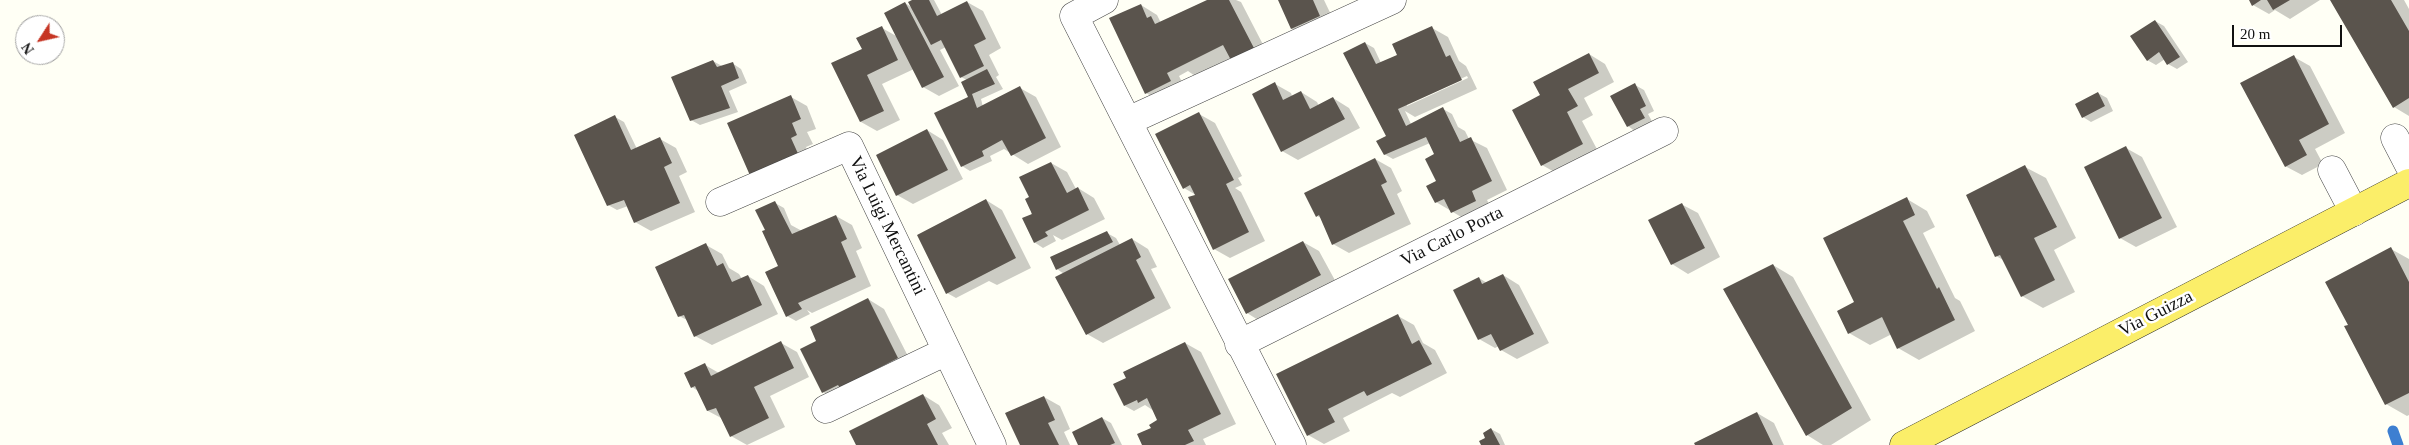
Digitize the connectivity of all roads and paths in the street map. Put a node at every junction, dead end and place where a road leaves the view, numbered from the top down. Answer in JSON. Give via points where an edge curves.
{"nodes":[{"id":1,"x":1104,"y":0,"type":"edge"},
{"id":2,"x":1392,"y":0,"type":"edge"},
{"id":3,"x":1128,"y":121,"type":"junction"},
{"id":4,"x":1664,"y":131,"type":"dead end"},
{"id":5,"x":2395,"y":138,"type":"dead end"},
{"id":6,"x":2409,"y":166,"type":"edge"},
{"id":7,"x":2332,"y":170,"type":"dead end"},
{"id":8,"x":2409,"y":184,"type":"edge"},
{"id":9,"x":720,"y":202,"type":"dead end"},
{"id":10,"x":2354,"y":212,"type":"junction"},
{"id":11,"x":1239,"y":344,"type":"junction"},
{"id":12,"x":947,"y":351,"type":"junction"},
{"id":13,"x":826,"y":409,"type":"dead end"},
{"id":14,"x":992,"y":445,"type":"edge"},
{"id":15,"x":1292,"y":445,"type":"edge"},
{"id":16,"x":1904,"y":445,"type":"edge"}],
"edges":[{"from":1,"to":3,"type":"street","via":[[1074,16]]},
{"from":2,"to":3,"type":"street"},
{"from":3,"to":11,"type":"street"},
{"from":4,"to":11,"type":"street","name":"Via Carlo Porta"},
{"from":5,"to":6,"type":"street"},
{"from":7,"to":10,"type":"street"},
{"from":8,"to":10,"type":"main road","name":"Via Guizza"},
{"from":9,"to":12,"type":"street","name":"Via Luigi Mercantini","via":[[849,146]]},
{"from":10,"to":16,"type":"main road","name":"Via Guizza"},
{"from":11,"to":15,"type":"street"},
{"from":12,"to":13,"type":"street"},
{"from":12,"to":14,"type":"street","name":"Via Luigi Mercantini"}]}
